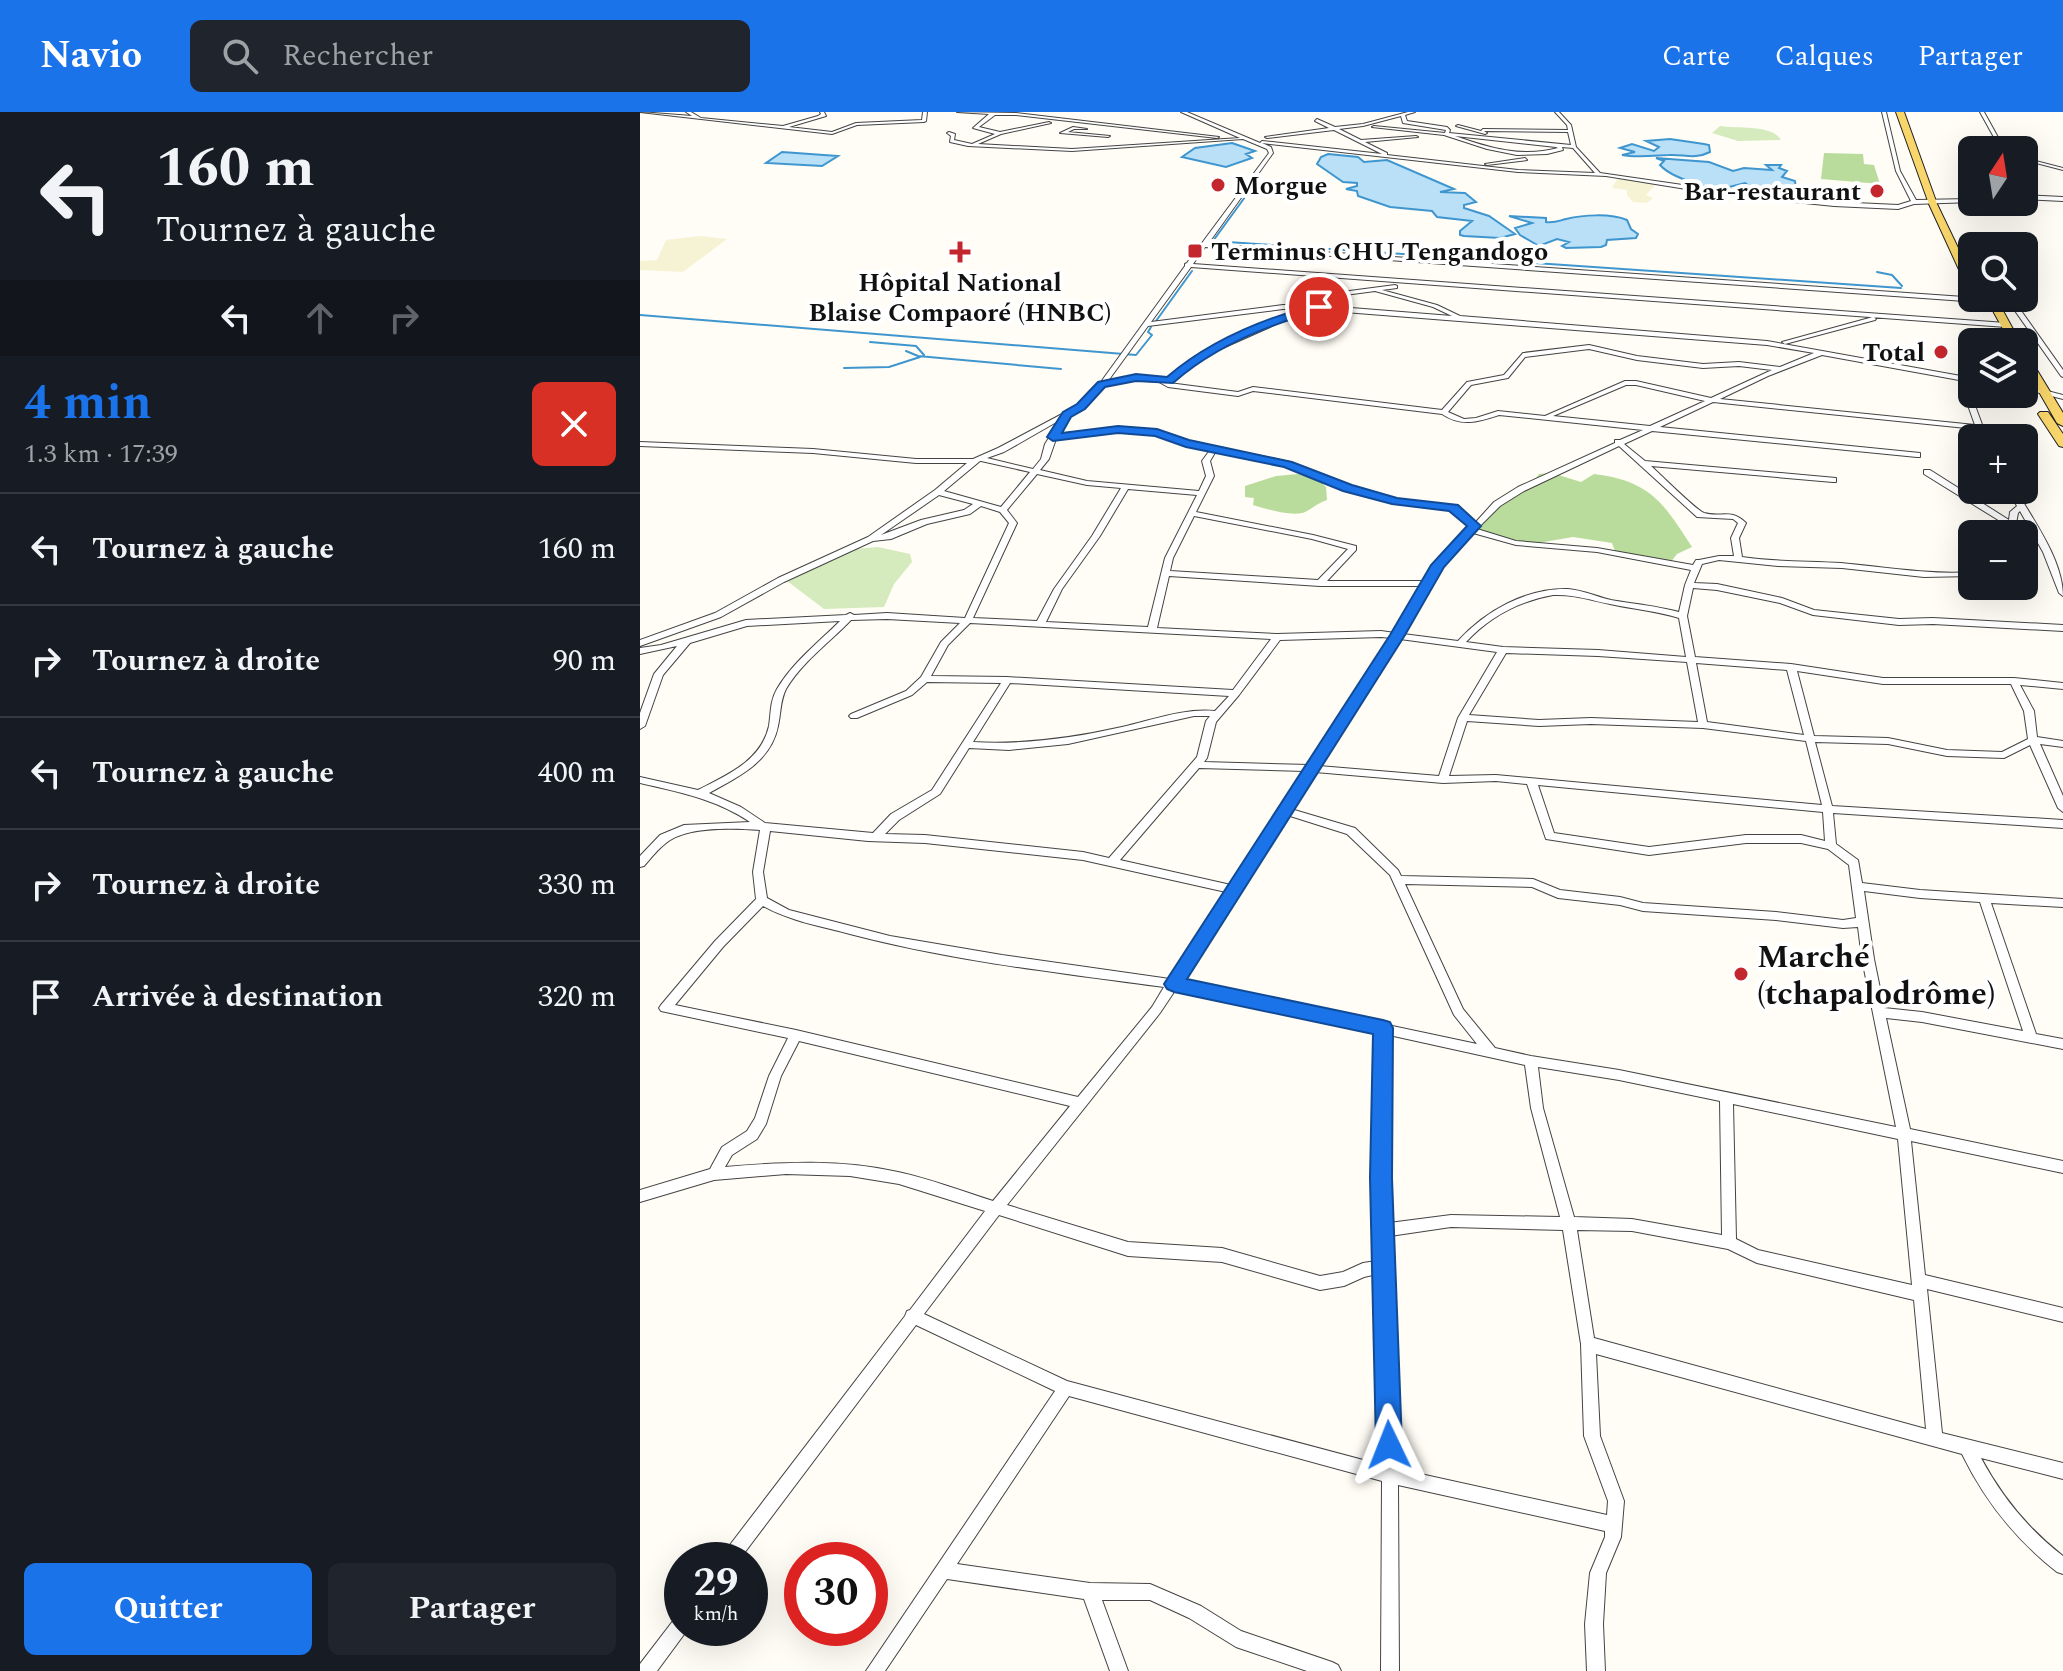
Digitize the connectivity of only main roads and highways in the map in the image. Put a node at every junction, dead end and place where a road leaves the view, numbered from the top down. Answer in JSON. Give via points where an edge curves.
{"nodes":[{"id":1,"x":1900,"y":112,"type":"edge"},
{"id":2,"x":1909,"y":112,"type":"edge"},
{"id":3,"x":1958,"y":233,"type":"edge"},
{"id":4,"x":1958,"y":257,"type":"edge"},
{"id":5,"x":2038,"y":380,"type":"edge"},
{"id":6,"x":2038,"y":405,"type":"edge"},
{"id":7,"x":2063,"y":423,"type":"edge"},
{"id":8,"x":2063,"y":443,"type":"edge"}],
"edges":[{"from":1,"to":4,"type":"main road"},
{"from":2,"to":3,"type":"main road"},
{"from":5,"to":7,"type":"main road"},
{"from":6,"to":8,"type":"main road"}]}
